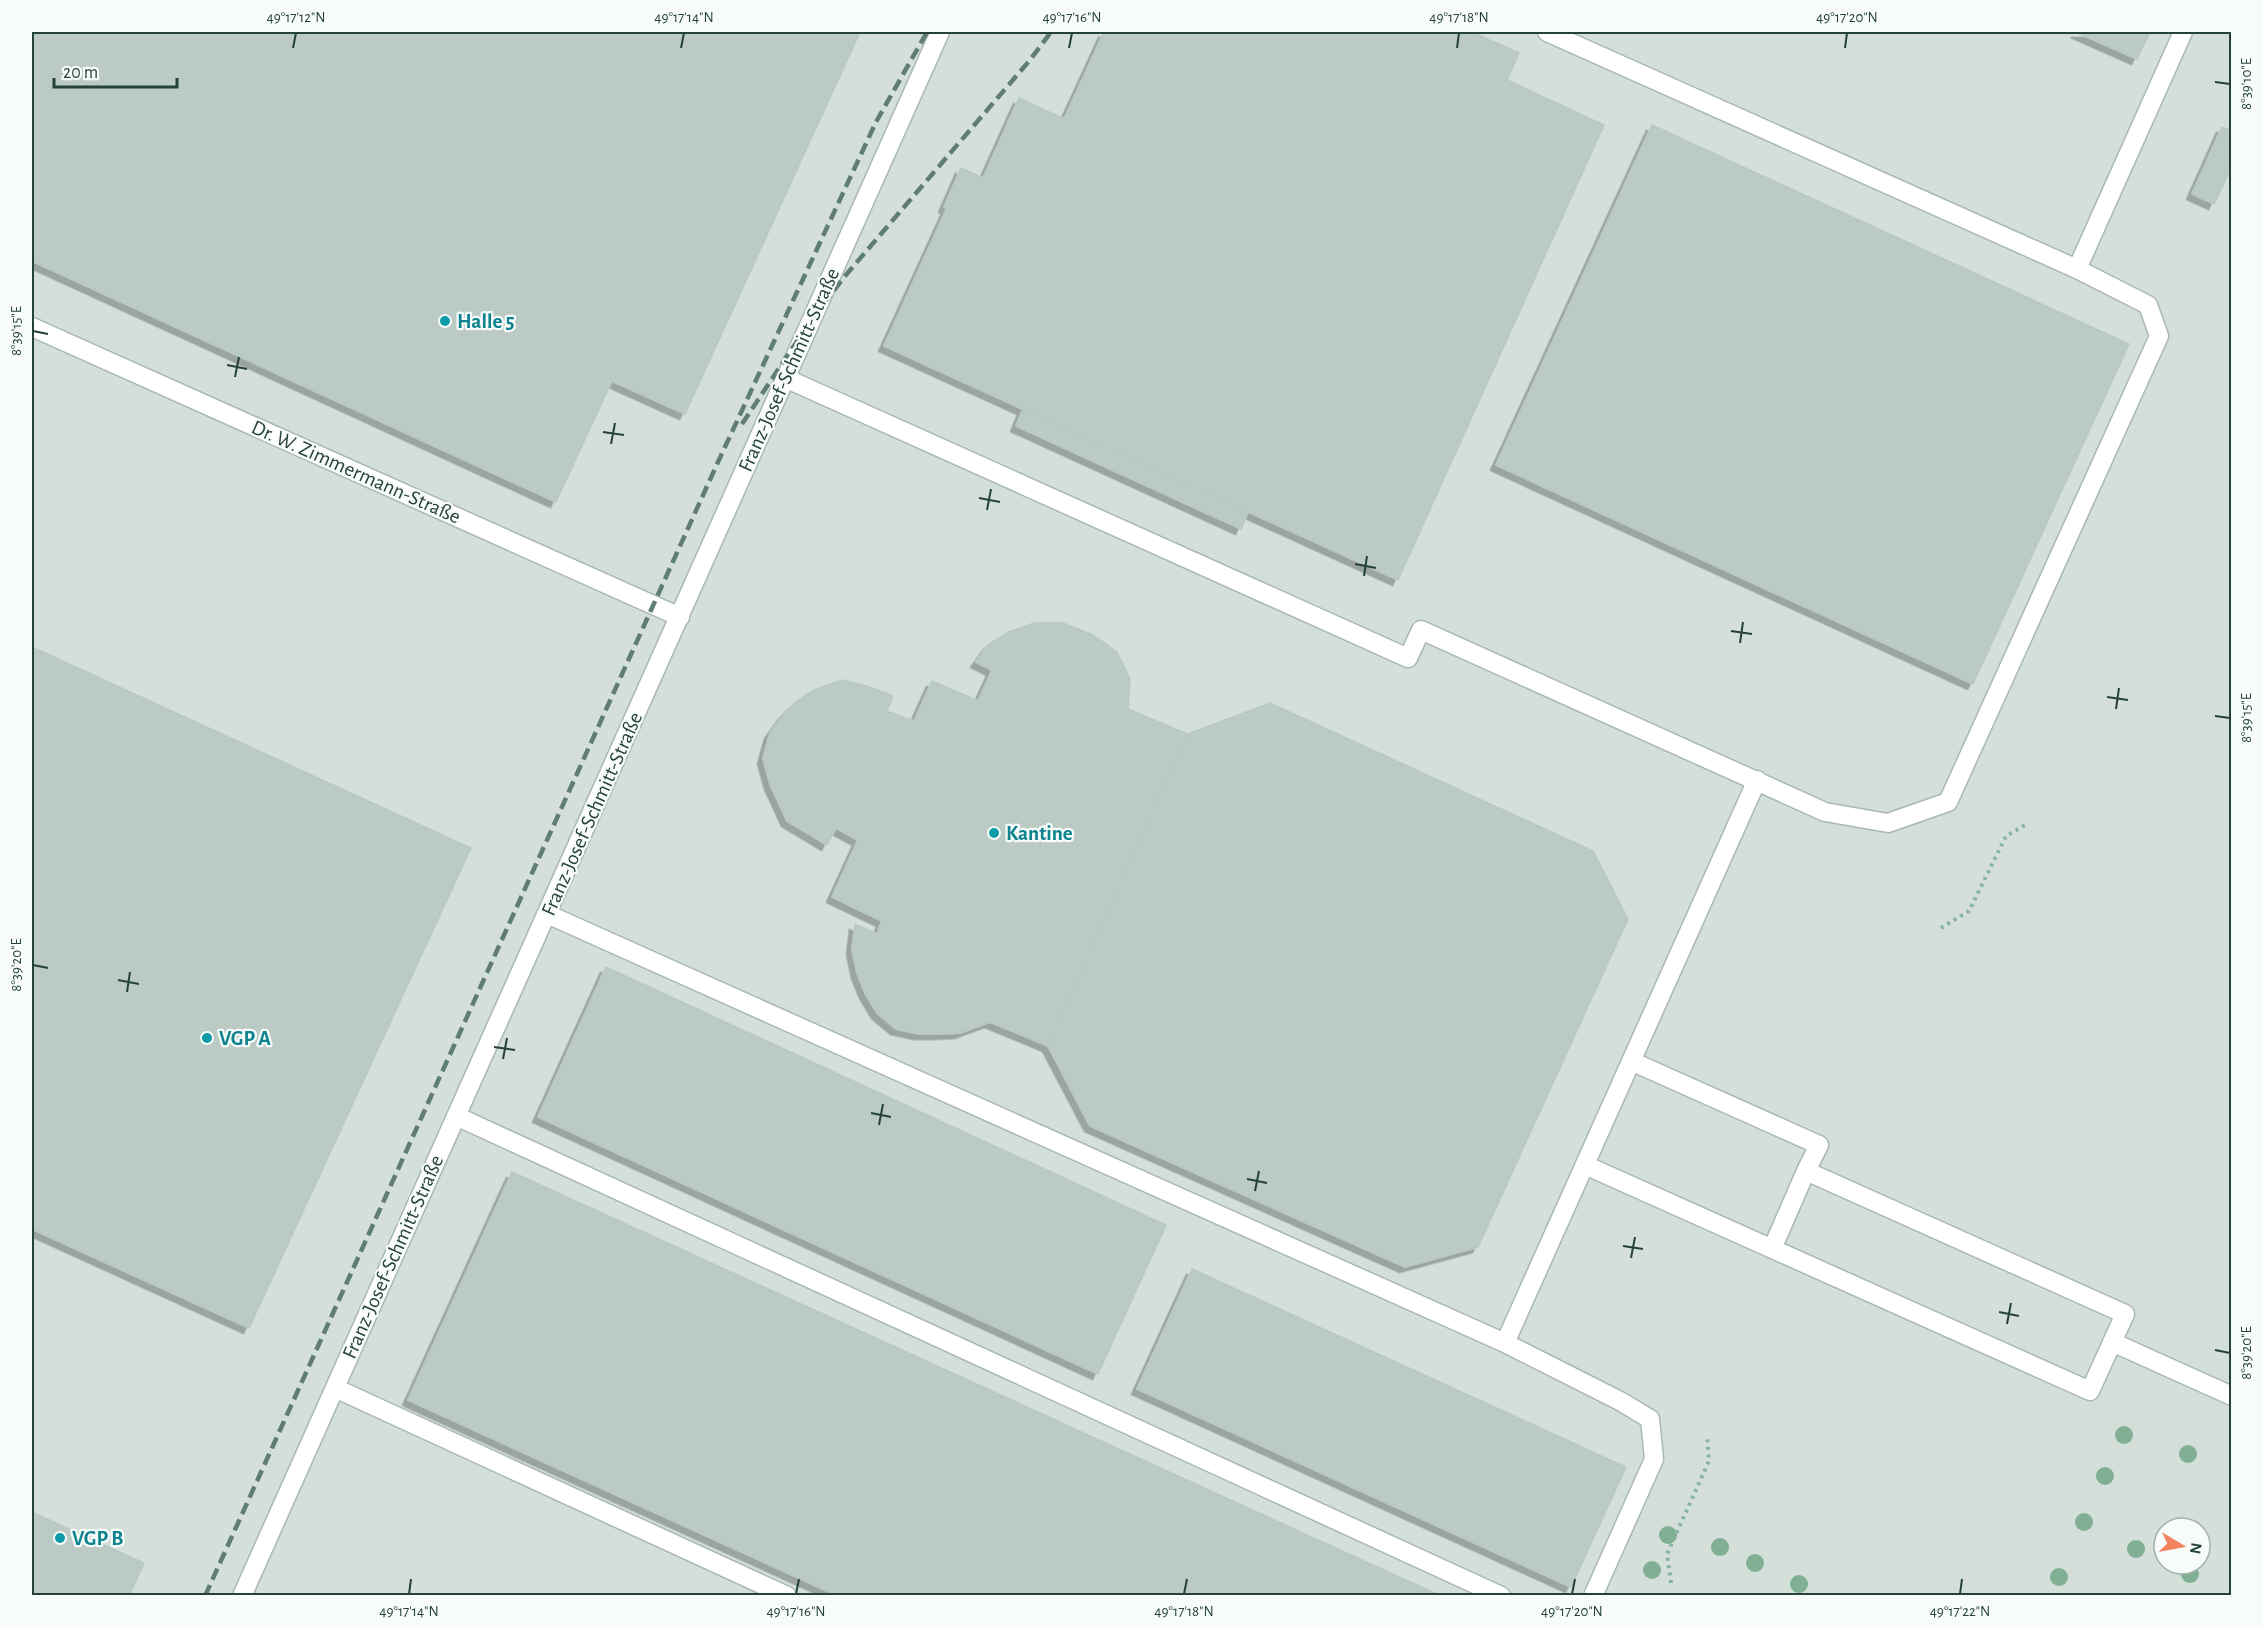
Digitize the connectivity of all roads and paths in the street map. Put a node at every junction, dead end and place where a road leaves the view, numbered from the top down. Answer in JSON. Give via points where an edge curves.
{"nodes":[{"id":1,"x":940,"y":32,"type":"edge"},
{"id":2,"x":1547,"y":32,"type":"edge"},
{"id":3,"x":2183,"y":32,"type":"edge"},
{"id":4,"x":2077,"y":269,"type":"junction"},
{"id":5,"x":32,"y":327,"type":"edge"},
{"id":6,"x":785,"y":378,"type":"junction"},
{"id":7,"x":680,"y":617,"type":"junction"},
{"id":8,"x":1757,"y":780,"type":"junction"},
{"id":9,"x":2025,"y":825,"type":"dead end"},
{"id":10,"x":547,"y":914,"type":"junction"},
{"id":11,"x":1941,"y":928,"type":"dead end"},
{"id":12,"x":1631,"y":1060,"type":"junction"},
{"id":13,"x":456,"y":1116,"type":"junction"},
{"id":14,"x":1585,"y":1165,"type":"junction"},
{"id":15,"x":1806,"y":1171,"type":"junction"},
{"id":16,"x":1772,"y":1249,"type":"junction"},
{"id":17,"x":2112,"y":1342,"type":"junction"},
{"id":18,"x":1505,"y":1343,"type":"junction"},
{"id":19,"x":334,"y":1388,"type":"junction"},
{"id":20,"x":2232,"y":1396,"type":"edge"},
{"id":21,"x":1707,"y":1435,"type":"dead end"},
{"id":22,"x":1671,"y":1583,"type":"dead end"},
{"id":23,"x":242,"y":1596,"type":"edge"},
{"id":24,"x":787,"y":1596,"type":"edge"},
{"id":25,"x":1501,"y":1596,"type":"edge"},
{"id":26,"x":1593,"y":1596,"type":"edge"}],
"edges":[{"from":1,"to":6,"type":"lane","name":"Franz-Josef-Schmitt-Straße"},
{"from":2,"to":4,"type":"lane"},
{"from":3,"to":4,"type":"lane"},
{"from":4,"to":8,"type":"lane","via":[[2148,305],[2159,336],[1948,802],[1888,823],[1825,812]]},
{"from":5,"to":7,"type":"lane","name":"Dr. W. Zimmermann-Straße"},
{"from":6,"to":7,"type":"lane","name":"Franz-Josef-Schmitt-Straße"},
{"from":6,"to":8,"type":"lane","via":[[1408,658],[1421,630]]},
{"from":7,"to":10,"type":"lane","name":"Franz-Josef-Schmitt-Straße"},
{"from":8,"to":12,"type":"lane"},
{"from":9,"to":11,"type":"path","via":[[2006,836],[1970,912]]},
{"from":10,"to":13,"type":"lane","name":"Franz-Josef-Schmitt-Straße"},
{"from":10,"to":18,"type":"lane"},
{"from":12,"to":14,"type":"lane"},
{"from":12,"to":15,"type":"lane","via":[[1819,1145]]},
{"from":13,"to":19,"type":"lane","name":"Franz-Josef-Schmitt-Straße"},
{"from":13,"to":25,"type":"lane"},
{"from":14,"to":16,"type":"lane"},
{"from":14,"to":18,"type":"lane"},
{"from":15,"to":16,"type":"lane"},
{"from":15,"to":17,"type":"lane","via":[[2125,1314]]},
{"from":16,"to":17,"type":"lane","via":[[2090,1391]]},
{"from":17,"to":20,"type":"lane"},
{"from":18,"to":26,"type":"lane","via":[[1650,1419],[1654,1459]]},
{"from":19,"to":23,"type":"lane","name":"Franz-Josef-Schmitt-Straße"},
{"from":19,"to":24,"type":"lane"},
{"from":21,"to":22,"type":"path","via":[[1709,1461],[1667,1554]]}]}
